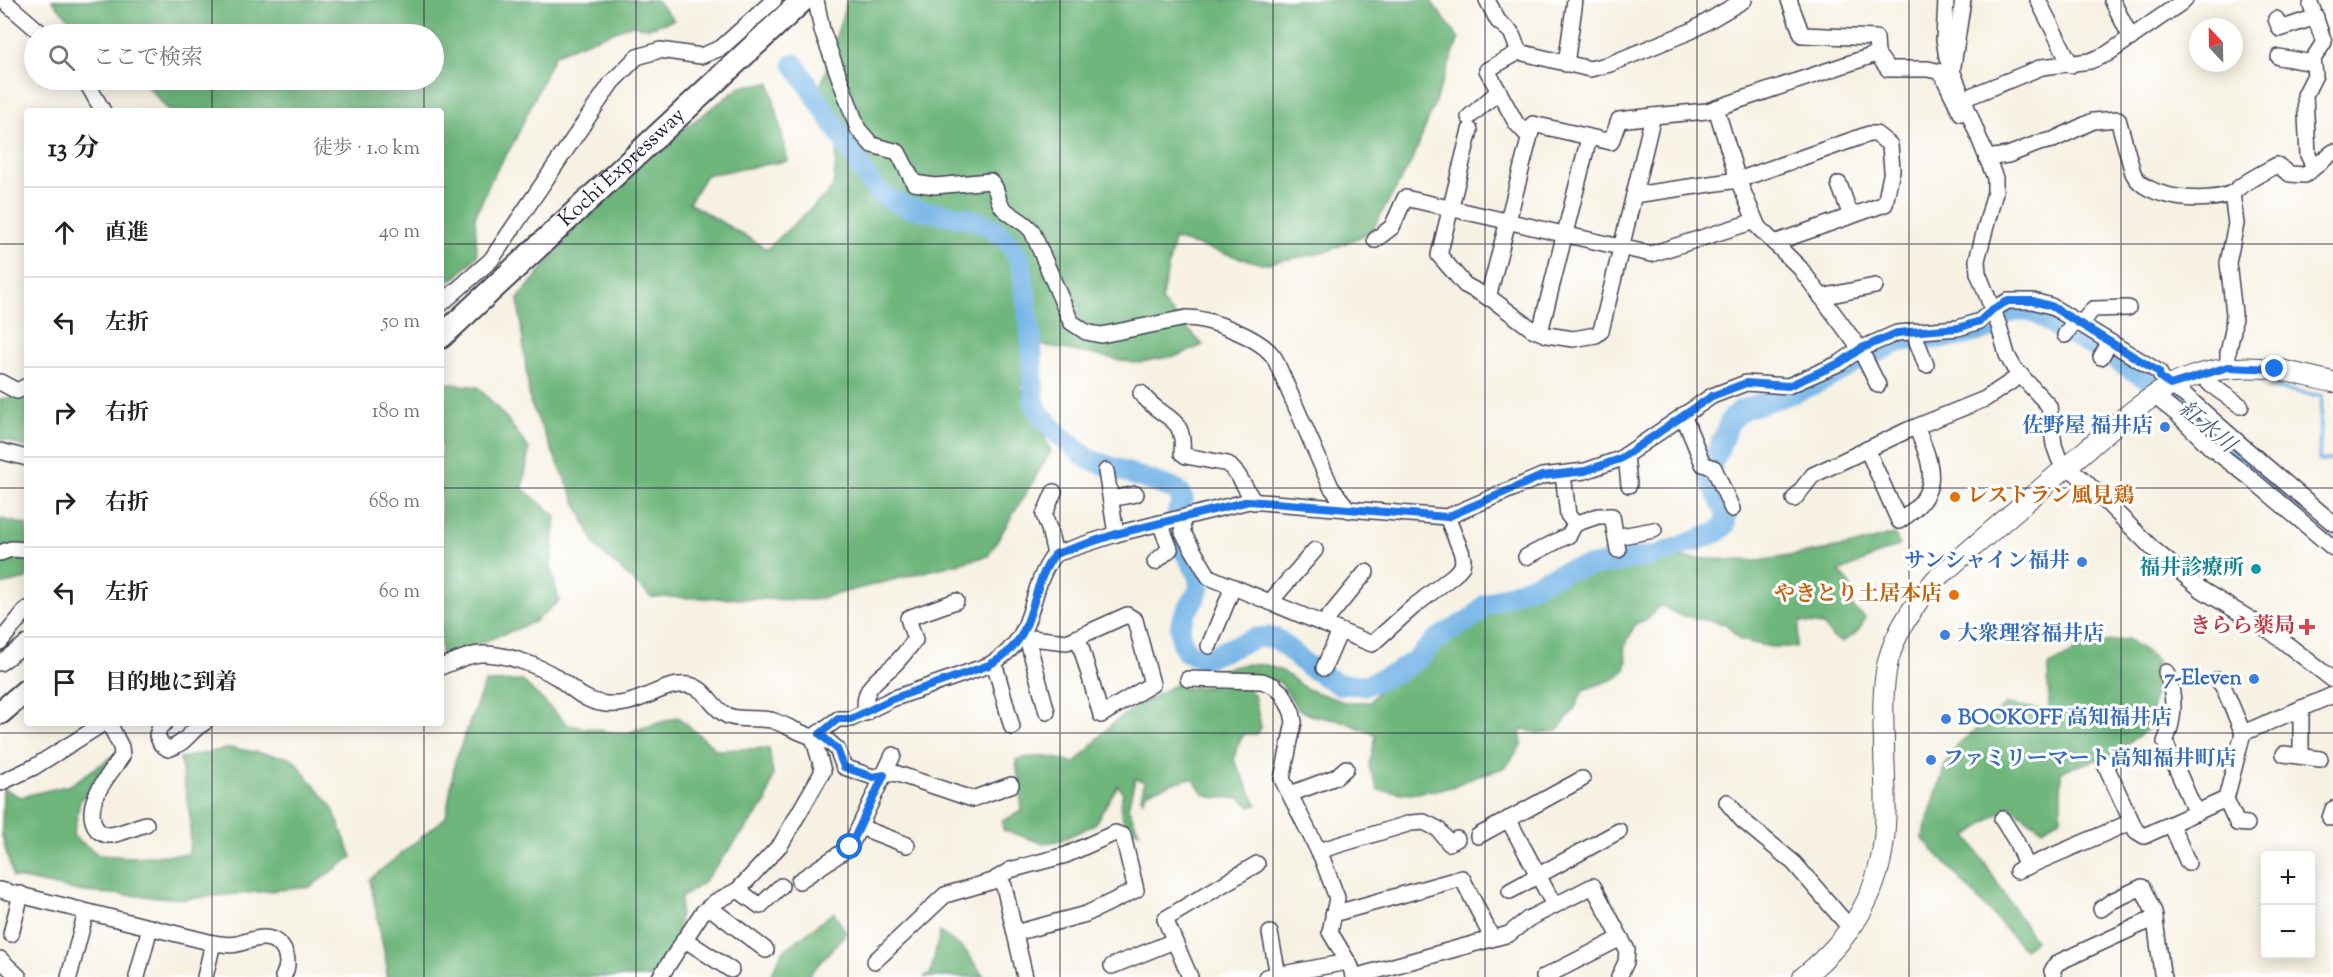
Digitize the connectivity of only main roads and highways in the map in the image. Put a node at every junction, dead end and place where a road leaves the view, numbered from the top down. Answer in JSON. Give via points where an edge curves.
{"nodes":[{"id":1,"x":789,"y":0,"type":"edge"},
{"id":2,"x":802,"y":0,"type":"edge"},
{"id":3,"x":687,"y":101,"type":"junction"},
{"id":4,"x":444,"y":321,"type":"edge"},
{"id":5,"x":444,"y":334,"type":"edge"},
{"id":6,"x":2333,"y":382,"type":"edge"},
{"id":7,"x":24,"y":692,"type":"edge"},
{"id":8,"x":24,"y":706,"type":"edge"},
{"id":9,"x":0,"y":712,"type":"edge"},
{"id":10,"x":0,"y":726,"type":"edge"},
{"id":11,"x":1803,"y":977,"type":"edge"}],
"edges":[{"from":1,"to":3,"type":"highway","name":"Kochi Expressway"},
{"from":2,"to":3,"type":"highway","name":"Kochi Expressway"},
{"from":3,"to":4,"type":"highway","name":"Kochi Expressway"},
{"from":3,"to":5,"type":"highway","name":"Kochi Expressway"},
{"from":6,"to":11,"type":"main road","via":[[2275,369],[2228,367],[2161,390],[1936,579],[1918,599],[1895,641],[1884,682],[1886,826],[1881,860],[1863,911],[1826,959]]},
{"from":7,"to":9,"type":"highway"},
{"from":8,"to":10,"type":"highway"}]}
